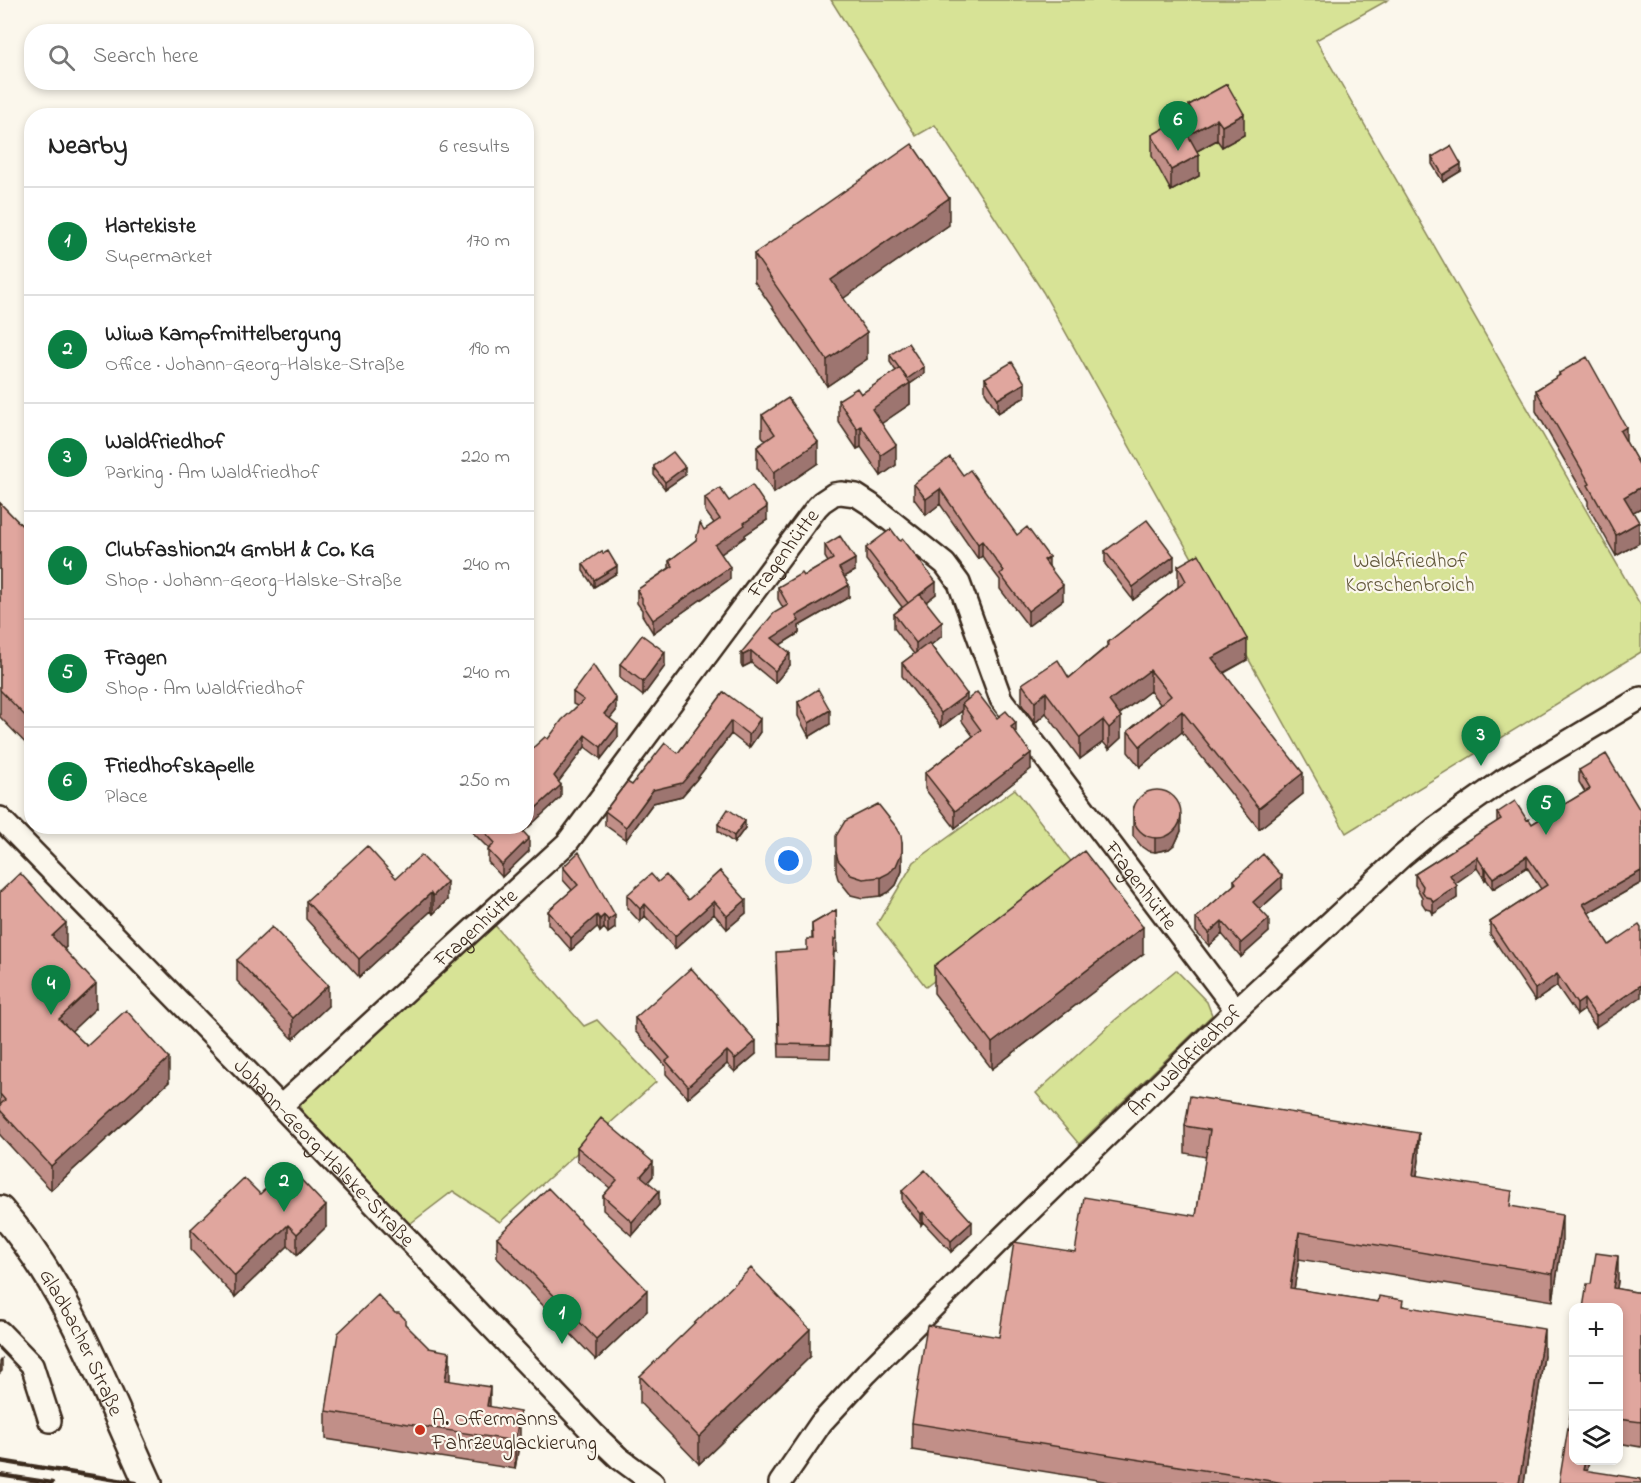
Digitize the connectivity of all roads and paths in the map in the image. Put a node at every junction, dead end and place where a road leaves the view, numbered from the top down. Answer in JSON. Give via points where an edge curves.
{"nodes":[{"id":1,"x":1641,"y":698,"type":"edge"},
{"id":2,"x":0,"y":818,"type":"edge"},
{"id":3,"x":1236,"y":1010,"type":"junction"},
{"id":4,"x":281,"y":1106,"type":"junction"},
{"id":5,"x":0,"y":1210,"type":"edge"},
{"id":6,"x":0,"y":1332,"type":"edge"},
{"id":7,"x":50,"y":1421,"type":"dead end"},
{"id":8,"x":148,"y":1483,"type":"edge"},
{"id":9,"x":653,"y":1483,"type":"edge"},
{"id":10,"x":780,"y":1483,"type":"edge"}],
"edges":[{"from":1,"to":3,"type":"street","name":"Am Waldfriedhof","via":[[1521,768],[1437,827]]},
{"from":2,"to":4,"type":"street","name":"Johann-Georg-Halske-Straße"},
{"from":3,"to":4,"type":"street","name":"Fragenhütte","via":[[1001,699],[953,573],[864,499],[841,493],[817,507],[567,843]]},
{"from":3,"to":10,"type":"street","name":"Am Waldfriedhof","via":[[867,1373],[821,1423]]},
{"from":4,"to":9,"type":"street","name":"Johann-Georg-Halske-Straße","via":[[594,1435]]},
{"from":5,"to":8,"type":"street","name":"Gladbacher Straße","via":[[35,1254],[71,1317]]},
{"from":6,"to":7,"type":"street","via":[[32,1365]]}]}
